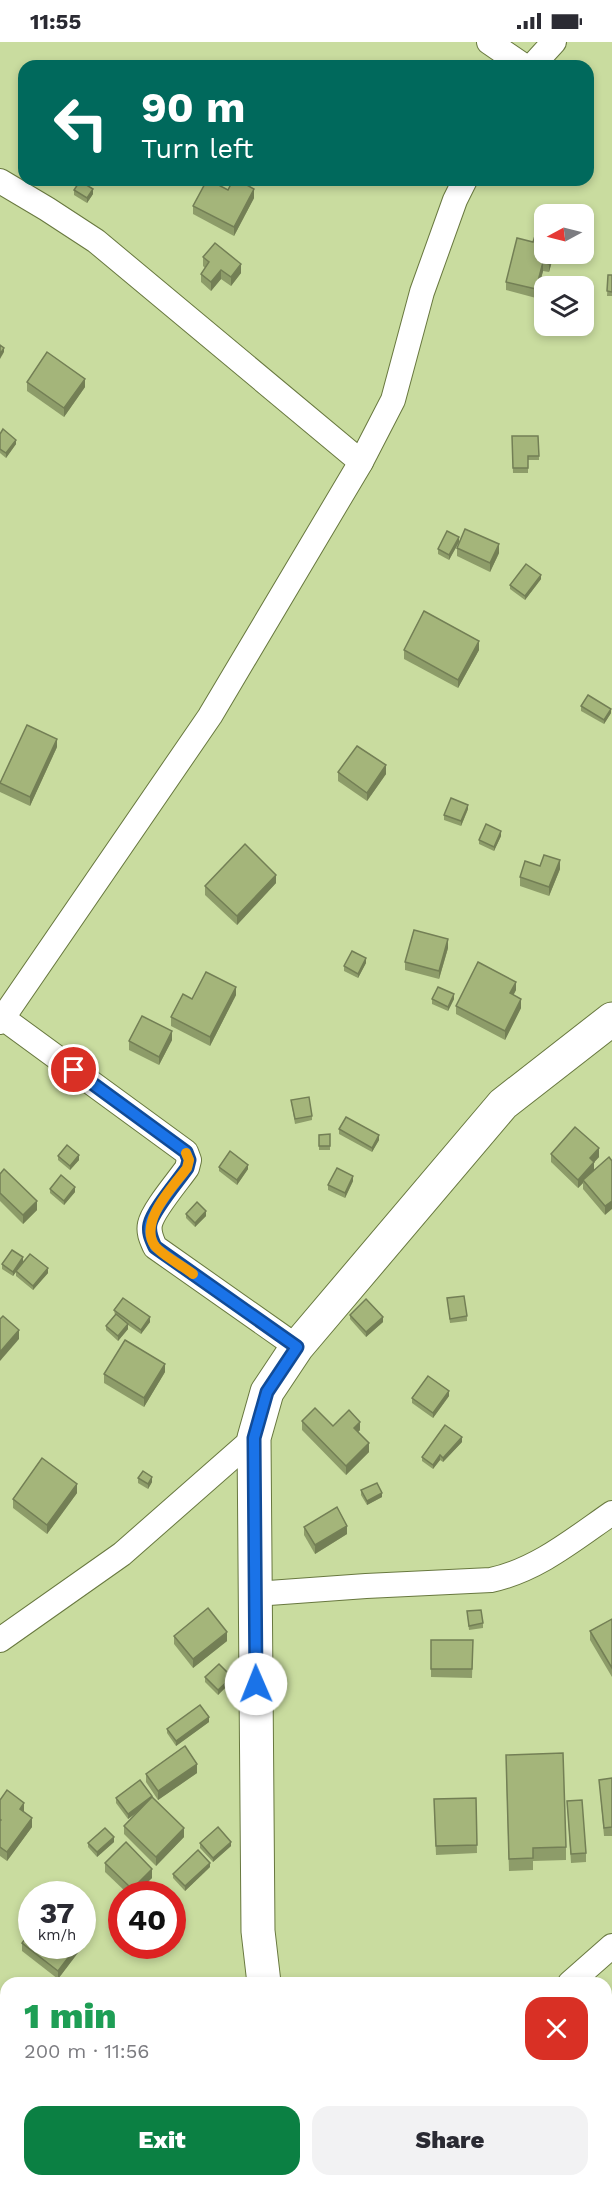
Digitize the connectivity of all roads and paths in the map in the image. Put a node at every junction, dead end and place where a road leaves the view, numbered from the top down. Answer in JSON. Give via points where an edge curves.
{"nodes":[{"id":1,"x":489,"y":42,"type":"edge"},
{"id":2,"x":554,"y":42,"type":"edge"},
{"id":3,"x":515,"y":60,"type":"edge"},
{"id":4,"x":538,"y":60,"type":"edge"},
{"id":5,"x":0,"y":181,"type":"edge"},
{"id":6,"x":462,"y":186,"type":"edge"},
{"id":7,"x":361,"y":462,"type":"junction"},
{"id":8,"x":1,"y":1018,"type":"edge"},
{"id":9,"x":612,"y":1019,"type":"edge"},
{"id":10,"x":297,"y":1347,"type":"junction"},
{"id":11,"x":254,"y":1438,"type":"junction"},
{"id":12,"x":612,"y":1514,"type":"edge"},
{"id":13,"x":255,"y":1594,"type":"junction"},
{"id":14,"x":0,"y":1640,"type":"edge"},
{"id":15,"x":612,"y":1946,"type":"edge"},
{"id":16,"x":263,"y":1977,"type":"edge"},
{"id":17,"x":577,"y":1977,"type":"edge"}],
"edges":[{"from":1,"to":3,"type":"street"},
{"from":2,"to":4,"type":"street"},
{"from":5,"to":7,"type":"street","via":[[96,241]]},
{"from":6,"to":7,"type":"street","via":[[422,292],[393,400]]},
{"from":7,"to":8,"type":"street","via":[[210,716]]},
{"from":8,"to":10,"type":"street","via":[[186,1152],[187,1168],[150,1225],[155,1247]]},
{"from":9,"to":10,"type":"street","via":[[502,1104]]},
{"from":10,"to":11,"type":"street","via":[[267,1392]]},
{"from":11,"to":13,"type":"street"},
{"from":11,"to":14,"type":"street","via":[[122,1554]]},
{"from":12,"to":13,"type":"street","via":[[535,1565],[510,1576]]},
{"from":13,"to":16,"type":"street","via":[[258,1931]]},
{"from":15,"to":17,"type":"street"}]}
